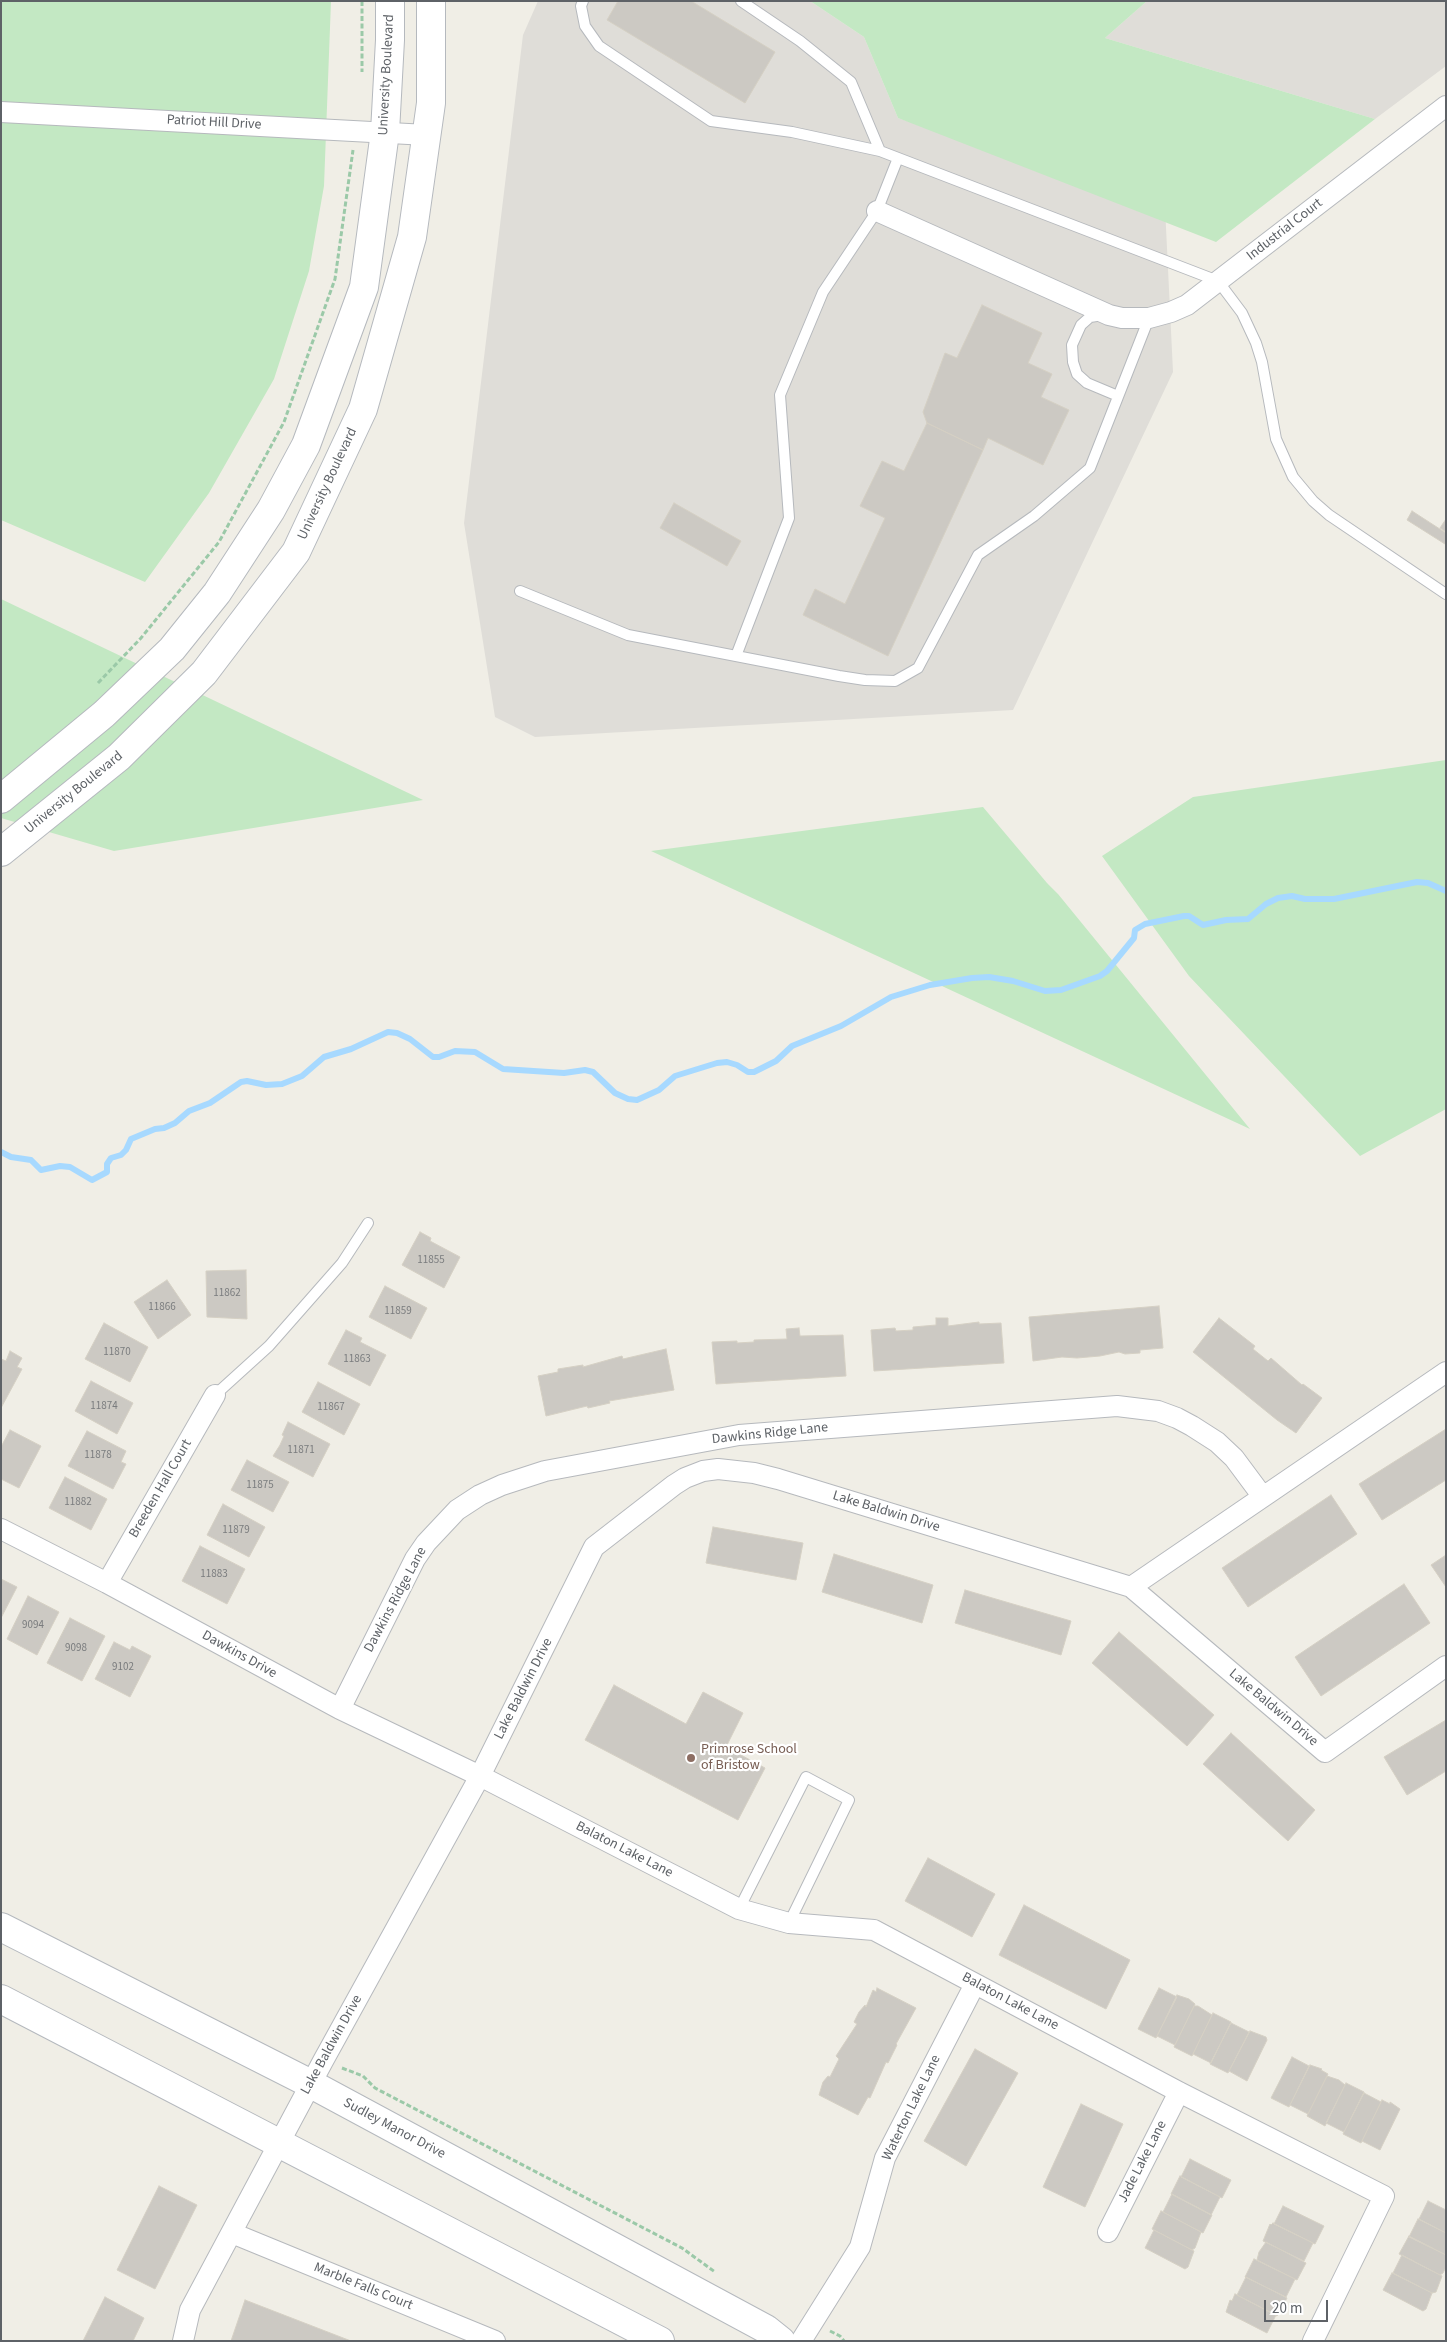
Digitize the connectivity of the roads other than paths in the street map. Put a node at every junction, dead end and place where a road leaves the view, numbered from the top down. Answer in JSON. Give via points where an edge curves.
{"nodes":[{"id":1,"x":390,"y":1,"type":"edge"},
{"id":2,"x":431,"y":1,"type":"edge"},
{"id":3,"x":583,"y":1,"type":"edge"},
{"id":4,"x":741,"y":1,"type":"edge"},
{"id":5,"x":1446,"y":106,"type":"edge"},
{"id":6,"x":1,"y":112,"type":"edge"},
{"id":7,"x":385,"y":132,"type":"junction"},
{"id":8,"x":427,"y":135,"type":"junction"},
{"id":9,"x":880,"y":151,"type":"junction"},
{"id":10,"x":898,"y":158,"type":"junction"},
{"id":11,"x":877,"y":211,"type":"junction"},
{"id":12,"x":1218,"y":281,"type":"junction"},
{"id":13,"x":1109,"y":315,"type":"junction"},
{"id":14,"x":1149,"y":318,"type":"junction"},
{"id":15,"x":1118,"y":396,"type":"junction"},
{"id":16,"x":520,"y":591,"type":"dead end"},
{"id":17,"x":1446,"y":594,"type":"edge"},
{"id":18,"x":736,"y":656,"type":"junction"},
{"id":19,"x":1,"y":799,"type":"edge"},
{"id":20,"x":1,"y":852,"type":"edge"},
{"id":21,"x":368,"y":1223,"type":"dead end"},
{"id":22,"x":1446,"y":1372,"type":"edge"},
{"id":23,"x":215,"y":1395,"type":"joint"},
{"id":24,"x":1263,"y":1497,"type":"junction"},
{"id":25,"x":1,"y":1529,"type":"edge"},
{"id":26,"x":107,"y":1583,"type":"junction"},
{"id":27,"x":1131,"y":1587,"type":"junction"},
{"id":28,"x":1446,"y":1666,"type":"edge"},
{"id":29,"x":340,"y":1710,"type":"junction"},
{"id":30,"x":480,"y":1776,"type":"junction"},
{"id":31,"x":739,"y":1909,"type":"junction"},
{"id":32,"x":789,"y":1923,"type":"junction"},
{"id":33,"x":1,"y":1927,"type":"edge"},
{"id":34,"x":975,"y":1984,"type":"junction"},
{"id":35,"x":1,"y":1999,"type":"edge"},
{"id":36,"x":311,"y":2084,"type":"junction"},
{"id":37,"x":1179,"y":2092,"type":"junction"},
{"id":38,"x":279,"y":2142,"type":"junction"},
{"id":39,"x":1108,"y":2232,"type":"dead end"},
{"id":40,"x":232,"y":2233,"type":"junction"},
{"id":41,"x":183,"y":2341,"type":"edge"},
{"id":42,"x":495,"y":2341,"type":"edge"},
{"id":43,"x":660,"y":2341,"type":"edge"},
{"id":44,"x":781,"y":2341,"type":"edge"},
{"id":45,"x":801,"y":2341,"type":"edge"},
{"id":46,"x":1314,"y":2341,"type":"edge"}],
"edges":[{"from":1,"to":7,"type":"main road","name":"University Boulevard"},
{"from":2,"to":8,"type":"main road","name":"University Boulevard","via":[[432,103]]},
{"from":3,"to":9,"type":"lane","via":[[585,26],[599,46],[711,121],[792,132]]},
{"from":4,"to":9,"type":"lane","via":[[800,40],[851,82]]},
{"from":5,"to":12,"type":"street","name":"Industrial Court"},
{"from":6,"to":7,"type":"street","name":"Patriot Hill Drive"},
{"from":7,"to":8,"type":"street","name":"Patriot Hill Drive"},
{"from":7,"to":19,"type":"main road","name":"University Boulevard","via":[[364,287],[306,445],[271,510],[216,593],[172,649],[104,714]]},
{"from":8,"to":20,"type":"main road","name":"University Boulevard","via":[[412,237],[363,409],[296,552],[204,673],[119,757]]},
{"from":9,"to":10,"type":"lane"},
{"from":10,"to":11,"type":"lane"},
{"from":10,"to":12,"type":"lane"},
{"from":11,"to":13,"type":"street","name":"Industrial Court"},
{"from":11,"to":18,"type":"lane","via":[[823,292],[780,395],[789,518]]},
{"from":12,"to":14,"type":"street","name":"Industrial Court","via":[[1187,305]]},
{"from":12,"to":17,"type":"lane","via":[[1242,313],[1256,343],[1276,439],[1293,477],[1329,515]]},
{"from":13,"to":14,"type":"street","name":"Industrial Court"},
{"from":13,"to":15,"type":"lane","name":"Industrial Court","via":[[1090,317],[1081,325],[1072,345],[1073,362],[1077,374],[1087,383]]},
{"from":14,"to":15,"type":"lane"},
{"from":15,"to":18,"type":"lane","via":[[1090,468],[1034,516],[978,555],[918,668],[895,681],[865,680]]},
{"from":16,"to":18,"type":"lane","via":[[628,635]]},
{"from":21,"to":23,"type":"lane","via":[[342,1263],[270,1346]]},
{"from":22,"to":24,"type":"street"},
{"from":23,"to":26,"type":"street","name":"Breeden Hall Court"},
{"from":24,"to":27,"type":"street"},
{"from":24,"to":29,"type":"street","name":"Dawkins Ridge Lane","via":[[1234,1458],[1192,1426],[1158,1411],[1117,1406],[739,1435],[545,1471],[480,1495],[457,1510],[431,1538],[415,1559]]},
{"from":25,"to":26,"type":"street","name":"Dawkins Drive"},
{"from":26,"to":29,"type":"street","name":"Dawkins Drive"},
{"from":27,"to":28,"type":"street","name":"Lake Baldwin Drive","via":[[1325,1752]]},
{"from":27,"to":30,"type":"street","name":"Lake Baldwin Drive","via":[[778,1479],[730,1470],[704,1471],[674,1485],[594,1547]]},
{"from":29,"to":30,"type":"street","name":"Dawkins Drive"},
{"from":30,"to":31,"type":"street","name":"Balaton Lake Lane"},
{"from":30,"to":36,"type":"street","name":"Lake Baldwin Drive"},
{"from":31,"to":32,"type":"street","name":"Balaton Lake Lane"},
{"from":31,"to":32,"type":"lane","via":[[806,1777],[849,1800]]},
{"from":32,"to":34,"type":"street","name":"Balaton Lake Lane","via":[[874,1930]]},
{"from":33,"to":36,"type":"main road","name":"Sudley Manor Drive"},
{"from":34,"to":37,"type":"street","name":"Balaton Lake Lane"},
{"from":34,"to":45,"type":"street","name":"Waterton Lake Lane","via":[[885,2158],[860,2247]]},
{"from":35,"to":38,"type":"main road"},
{"from":36,"to":38,"type":"street","name":"Lake Baldwin Drive"},
{"from":36,"to":44,"type":"main road","name":"Sudley Manor Drive","via":[[766,2329]]},
{"from":37,"to":39,"type":"street","name":"Jade Lake Lane"},
{"from":37,"to":46,"type":"street","name":"Balaton Lake Lane","via":[[1384,2196]]},
{"from":38,"to":40,"type":"street","name":"Lake Baldwin Drive"},
{"from":38,"to":43,"type":"main road"},
{"from":40,"to":41,"type":"street","name":"Lake Baldwin Drive","via":[[190,2310]]},
{"from":40,"to":42,"type":"street","name":"Marble Falls Court"}]}
